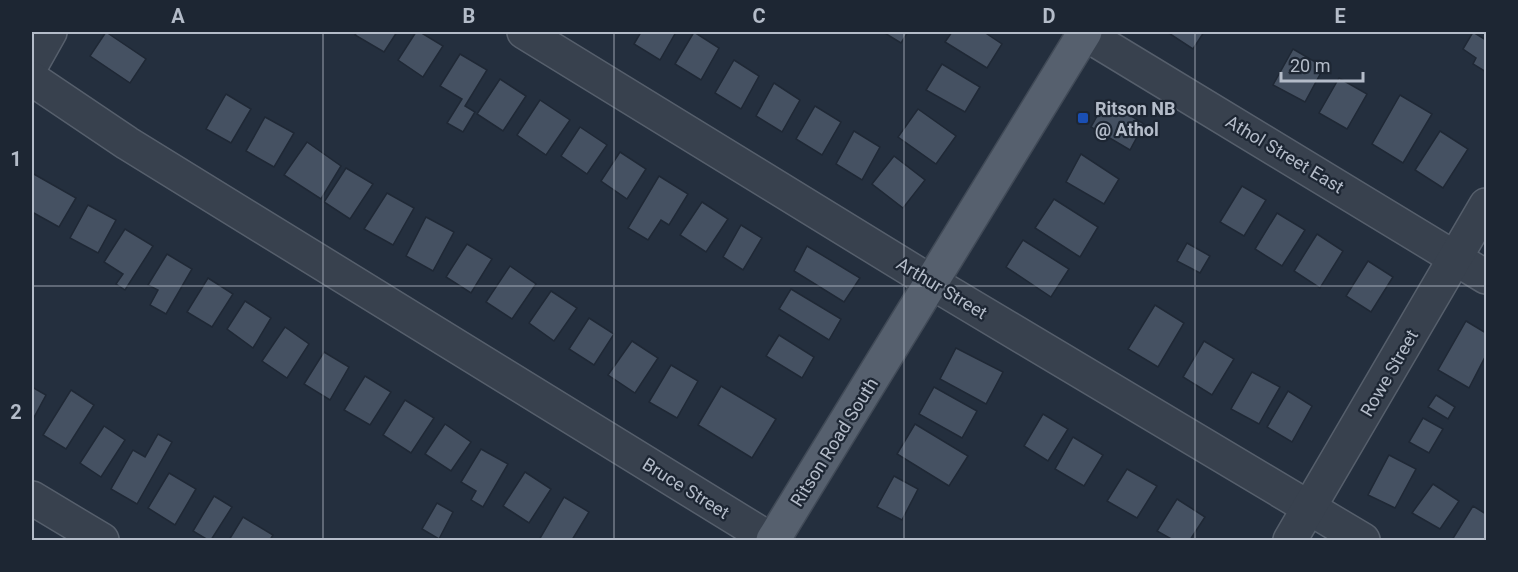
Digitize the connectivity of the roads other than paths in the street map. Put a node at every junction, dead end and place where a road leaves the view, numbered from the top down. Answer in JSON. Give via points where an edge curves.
{"nodes":[{"id":1,"x":50,"y":32,"type":"edge"},
{"id":2,"x":524,"y":32,"type":"edge"},
{"id":3,"x":1084,"y":32,"type":"edge"},
{"id":4,"x":32,"y":64,"type":"edge"},
{"id":5,"x":32,"y":79,"type":"edge"},
{"id":6,"x":1486,"y":205,"type":"edge"},
{"id":7,"x":1456,"y":257,"type":"junction"},
{"id":8,"x":1486,"y":277,"type":"edge"},
{"id":9,"x":931,"y":282,"type":"junction"},
{"id":10,"x":32,"y":498,"type":"edge"},
{"id":11,"x":1309,"y":508,"type":"junction"},
{"id":12,"x":102,"y":540,"type":"edge"},
{"id":13,"x":772,"y":540,"type":"edge"},
{"id":14,"x":1290,"y":540,"type":"edge"},
{"id":15,"x":1363,"y":540,"type":"edge"}],
"edges":[{"from":1,"to":4,"type":"street"},
{"from":2,"to":9,"type":"street","name":"Arthur Street"},
{"from":3,"to":7,"type":"street","name":"Athol Street East"},
{"from":3,"to":9,"type":"main road","name":"Ritson Road South"},
{"from":5,"to":13,"type":"street","name":"Bruce Street","via":[[127,143]]},
{"from":6,"to":7,"type":"street","name":"Rowe Street"},
{"from":7,"to":8,"type":"street","name":"Athol Street East"},
{"from":7,"to":11,"type":"street","name":"Rowe Street"},
{"from":9,"to":11,"type":"street","name":"Arthur Street"},
{"from":9,"to":13,"type":"main road","name":"Ritson Road South"},
{"from":10,"to":12,"type":"street"},
{"from":11,"to":14,"type":"street","name":"Rowe Street"},
{"from":11,"to":15,"type":"street","name":"Arthur Street"}]}
